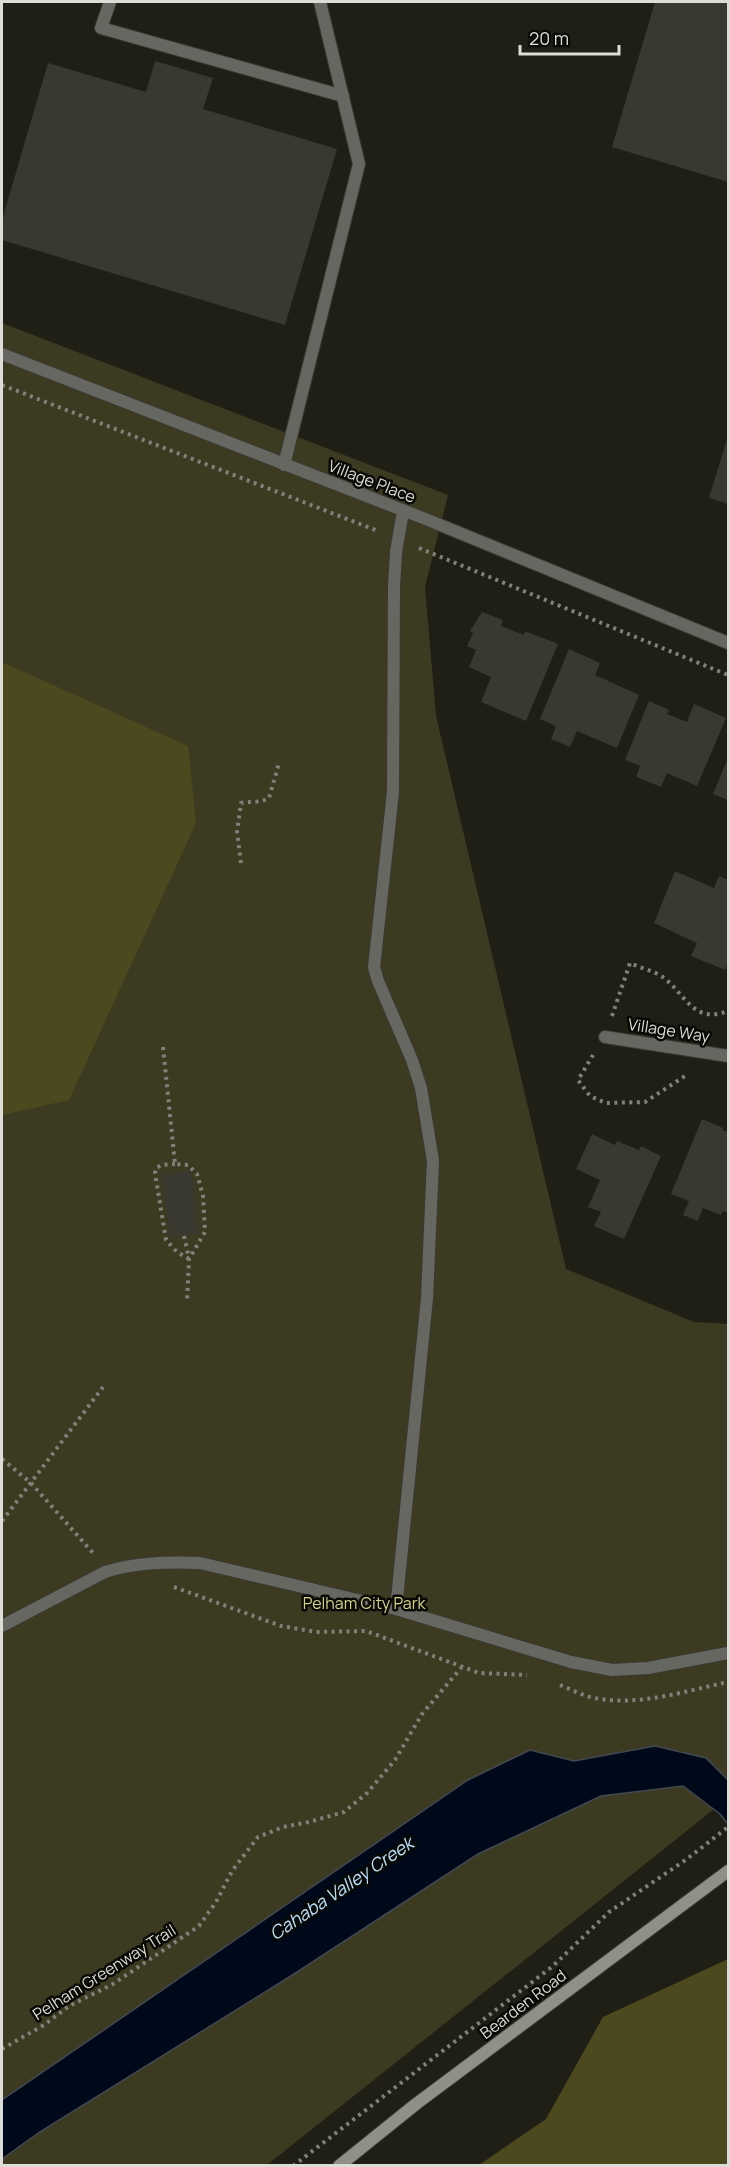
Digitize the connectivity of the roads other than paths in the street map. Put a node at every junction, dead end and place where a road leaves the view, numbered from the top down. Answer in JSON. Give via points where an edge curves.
{"nodes":[{"id":1,"x":110,"y":2,"type":"edge"},
{"id":2,"x":320,"y":2,"type":"edge"},
{"id":3,"x":343,"y":96,"type":"junction"},
{"id":4,"x":2,"y":354,"type":"edge"},
{"id":5,"x":284,"y":465,"type":"junction"},
{"id":6,"x":404,"y":512,"type":"junction"},
{"id":7,"x":729,"y":643,"type":"edge"},
{"id":8,"x":605,"y":1037,"type":"dead end"},
{"id":9,"x":729,"y":1056,"type":"edge"},
{"id":10,"x":396,"y":1609,"type":"junction"},
{"id":11,"x":2,"y":1626,"type":"edge"},
{"id":12,"x":729,"y":1653,"type":"edge"},
{"id":13,"x":729,"y":1871,"type":"edge"},
{"id":14,"x":339,"y":2166,"type":"edge"}],
"edges":[{"from":1,"to":3,"type":"street","via":[[101,28]]},
{"from":2,"to":3,"type":"street"},
{"from":3,"to":5,"type":"street","via":[[359,164]]},
{"from":4,"to":5,"type":"street","name":"Village Place"},
{"from":5,"to":6,"type":"street","name":"Village Place"},
{"from":6,"to":7,"type":"street","name":"Village Place"},
{"from":6,"to":10,"type":"street","via":[[394,587],[393,792],[374,967],[421,1088],[433,1161],[427,1298]]},
{"from":8,"to":9,"type":"street","name":"Village Way"},
{"from":10,"to":11,"type":"street","via":[[200,1563],[169,1562],[123,1566],[105,1572]]},
{"from":10,"to":12,"type":"street","via":[[571,1662],[612,1670],[648,1668]]},
{"from":13,"to":14,"type":"street","name":"Bearden Road"}]}
